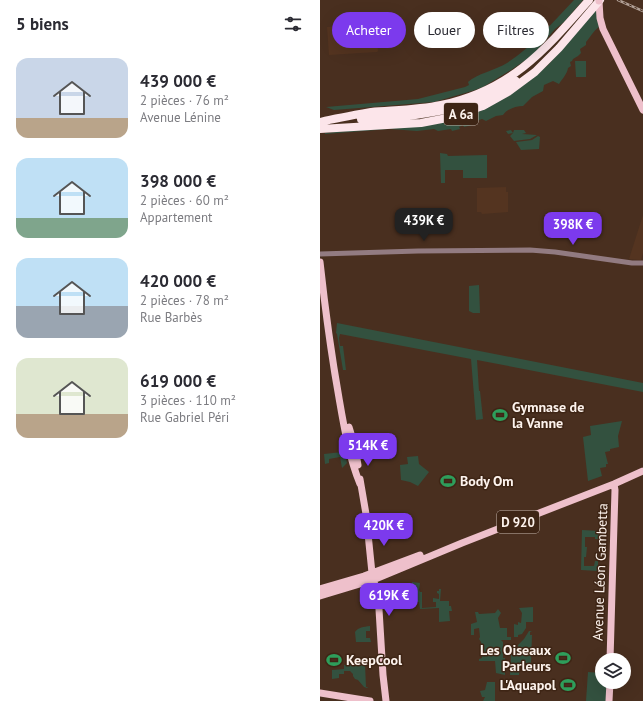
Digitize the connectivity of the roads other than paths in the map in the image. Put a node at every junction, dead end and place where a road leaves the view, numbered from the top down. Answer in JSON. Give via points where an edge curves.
{"nodes":[{"id":1,"x":589,"y":0,"type":"edge"},
{"id":2,"x":601,"y":2,"type":"edge"},
{"id":3,"x":574,"y":30,"type":"junction"},
{"id":4,"x":643,"y":110,"type":"edge"},
{"id":5,"x":360,"y":119,"type":"dead end"},
{"id":6,"x":320,"y":122,"type":"edge"},
{"id":7,"x":320,"y":129,"type":"edge"},
{"id":8,"x":320,"y":254,"type":"edge"},
{"id":9,"x":320,"y":262,"type":"edge"},
{"id":10,"x":643,"y":263,"type":"edge"},
{"id":11,"x":643,"y":466,"type":"edge"},
{"id":12,"x":643,"y":471,"type":"edge"},
{"id":13,"x":614,"y":484,"type":"junction"},
{"id":14,"x":375,"y":575,"type":"junction"},
{"id":15,"x":320,"y":588,"type":"edge"},
{"id":16,"x":320,"y":596,"type":"edge"},
{"id":17,"x":610,"y":653,"type":"edge"},
{"id":18,"x":610,"y":689,"type":"edge"},
{"id":19,"x":320,"y":693,"type":"edge"},
{"id":20,"x":370,"y":701,"type":"edge"},
{"id":21,"x":386,"y":701,"type":"edge"},
{"id":22,"x":610,"y":701,"type":"edge"}],
"edges":[{"from":1,"to":6,"type":"highway","number":"A 6a","via":[[539,55],[512,76],[490,88],[441,105],[371,112]]},
{"from":2,"to":3,"type":"highway","number":"A 6a"},
{"from":2,"to":4,"type":"main road","via":[[602,26]]},
{"from":3,"to":5,"type":"highway","via":[[528,72],[505,88],[479,100],[430,113]]},
{"from":3,"to":7,"type":"highway","number":"A 6a","via":[[551,57],[529,77],[508,92],[472,110],[421,123]]},
{"from":8,"to":10,"type":"street","via":[[530,250],[632,264]]},
{"from":9,"to":14,"type":"main road","via":[[339,398],[355,447],[370,527]]},
{"from":11,"to":14,"type":"main road","number":"D 920"},
{"from":12,"to":13,"type":"main road","number":"D 920"},
{"from":13,"to":14,"type":"main road","number":"D 920"},
{"from":13,"to":17,"type":"main road","name":"Avenue Léon Gambetta"},
{"from":14,"to":15,"type":"main road","number":"D 920"},
{"from":14,"to":16,"type":"main road"},
{"from":14,"to":21,"type":"main road"},
{"from":18,"to":22,"type":"main road"},
{"from":19,"to":20,"type":"main road"}]}
